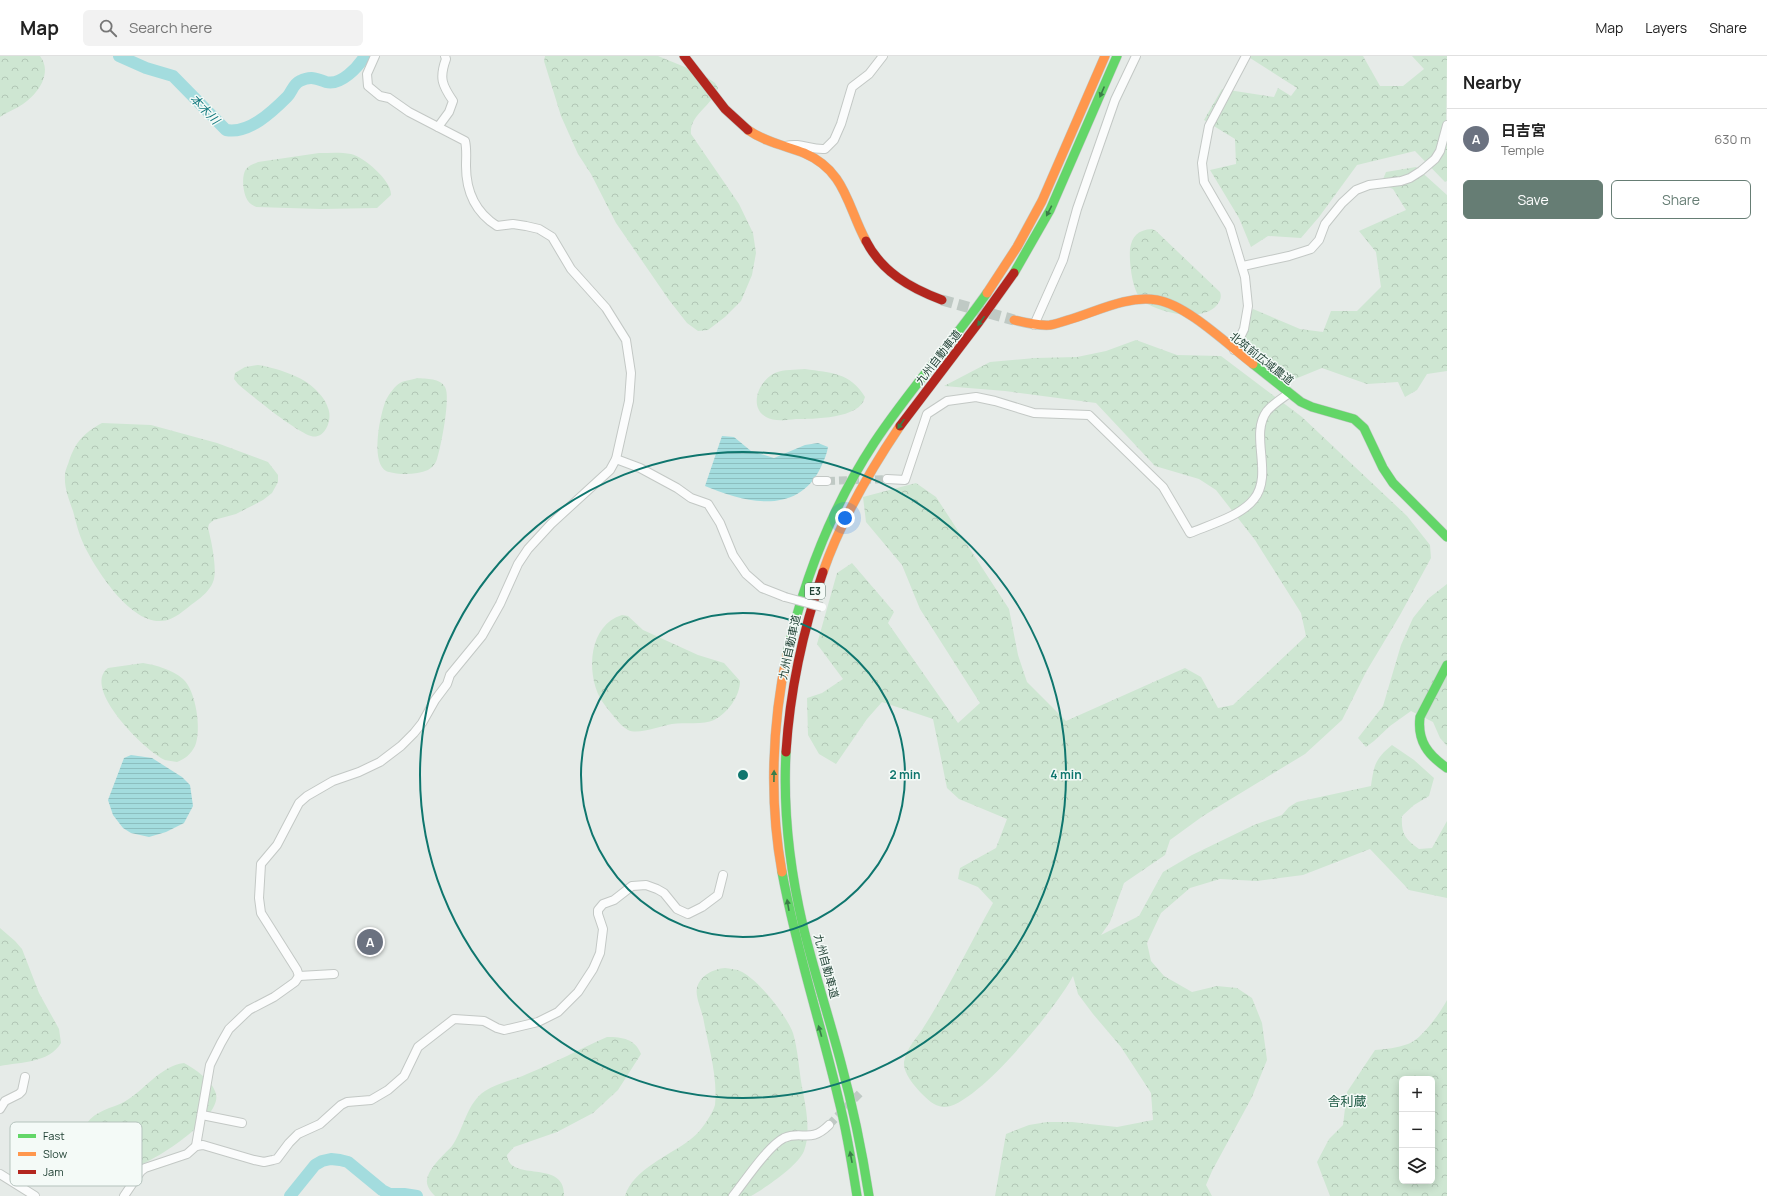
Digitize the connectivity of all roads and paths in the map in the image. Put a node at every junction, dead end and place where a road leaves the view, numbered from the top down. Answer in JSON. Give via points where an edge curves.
{"nodes":[{"id":1,"x":375,"y":56,"type":"edge"},
{"id":2,"x":445,"y":56,"type":"edge"},
{"id":3,"x":684,"y":56,"type":"edge"},
{"id":4,"x":883,"y":56,"type":"edge"},
{"id":5,"x":1105,"y":56,"type":"edge"},
{"id":6,"x":1117,"y":56,"type":"edge"},
{"id":7,"x":1136,"y":56,"type":"edge"},
{"id":8,"x":1246,"y":56,"type":"edge"},
{"id":9,"x":1447,"y":125,"type":"edge"},
{"id":10,"x":438,"y":126,"type":"junction"},
{"id":11,"x":784,"y":146,"type":"junction"},
{"id":12,"x":1243,"y":266,"type":"junction"},
{"id":13,"x":942,"y":300,"type":"tunnel mouth"},
{"id":14,"x":1014,"y":320,"type":"tunnel mouth"},
{"id":15,"x":1034,"y":325,"type":"junction"},
{"id":16,"x":1234,"y":350,"type":"junction"},
{"id":17,"x":1288,"y":394,"type":"junction"},
{"id":18,"x":616,"y":459,"type":"junction"},
{"id":19,"x":887,"y":479,"type":"tunnel mouth"},
{"id":20,"x":817,"y":481,"type":"dead end"},
{"id":21,"x":827,"y":481,"type":"tunnel mouth"},
{"id":22,"x":1447,"y":537,"type":"edge"},
{"id":23,"x":822,"y":607,"type":"dead end"},
{"id":24,"x":1447,"y":665,"type":"edge"},
{"id":25,"x":1447,"y":768,"type":"edge"},
{"id":26,"x":723,"y":875,"type":"dead end"},
{"id":27,"x":334,"y":974,"type":"dead end"},
{"id":28,"x":299,"y":976,"type":"junction"},
{"id":29,"x":25,"y":1077,"type":"dead end"},
{"id":30,"x":0,"y":1109,"type":"edge"},
{"id":31,"x":202,"y":1115,"type":"junction"},
{"id":32,"x":242,"y":1123,"type":"dead end"},
{"id":33,"x":829,"y":1125,"type":"tunnel mouth"},
{"id":34,"x":196,"y":1146,"type":"junction"},
{"id":35,"x":142,"y":1170,"type":"edge"},
{"id":36,"x":0,"y":1174,"type":"edge"},
{"id":37,"x":10,"y":1180,"type":"edge"},
{"id":38,"x":19,"y":1186,"type":"edge"},
{"id":39,"x":132,"y":1186,"type":"edge"},
{"id":40,"x":126,"y":1195,"type":"edge"},
{"id":41,"x":35,"y":1196,"type":"edge"},
{"id":42,"x":733,"y":1196,"type":"edge"},
{"id":43,"x":856,"y":1196,"type":"edge"},
{"id":44,"x":868,"y":1196,"type":"edge"}],
"edges":[{"from":1,"to":10,"type":"street","via":[[367,74],[368,86],[380,96],[389,98],[409,112]]},
{"from":2,"to":10,"type":"street","via":[[442,81],[444,89],[453,101],[449,112]]},
{"from":3,"to":11,"type":"main road","via":[[740,124],[751,133]]},
{"from":4,"to":11,"type":"street","via":[[869,74],[852,87],[834,140],[825,149],[796,144]]},
{"from":43,"to":5,"type":"main road","name":"九州自動車道","number":"E3","one_way":true,"via":[[845,1125],[794,938],[779,849],[774,776],[776,727],[786,658],[803,590],[842,498],[874,443],[977,306],[1016,248],[1046,193]]},
{"from":6,"to":44,"type":"main road","name":"九州自動車道","number":"E3","one_way":true,"via":[[1056,197],[1025,255],[973,332],[903,421],[855,497],[815,590],[803,634],[788,731],[785,780],[789,840],[801,914],[856,1121]]},
{"from":7,"to":15,"type":"street","via":[[1115,100],[1077,209],[1063,260]]},
{"from":8,"to":12,"type":"street","via":[[1209,126],[1202,163],[1204,182],[1230,227]]},
{"from":9,"to":12,"type":"street","via":[[1436,159],[1410,178],[1369,185],[1356,190],[1325,224],[1319,240],[1311,249]]},
{"from":10,"to":18,"type":"street","via":[[465,141],[467,189],[487,220],[496,226],[513,224],[539,228],[552,236],[571,269],[606,308],[626,340],[631,374],[629,400]]},
{"from":11,"to":13,"type":"main road","via":[[817,160],[829,169],[846,194],[863,237],[873,254],[886,268],[902,282]]},
{"from":12,"to":16,"type":"street","via":[[1248,306],[1244,329]]},
{"from":14,"to":15,"type":"main road","name":"北筑前広域農道"},
{"from":15,"to":16,"type":"main road","name":"北筑前広域農道","via":[[1051,325],[1127,300],[1157,300],[1191,316]]},
{"from":16,"to":17,"type":"main road","name":"北筑前広域農道"},
{"from":17,"to":19,"type":"street","via":[[1266,412],[1261,427],[1263,470],[1261,489],[1254,500],[1217,522],[1190,533],[1163,488],[1088,416],[1034,413],[976,397],[947,401],[927,414],[905,480]]},
{"from":17,"to":22,"type":"main road","name":"北筑前広域農道","via":[[1312,407],[1359,422],[1391,480]]},
{"from":18,"to":23,"type":"street","bridge":true,"via":[[640,468],[691,498],[708,504],[720,523],[733,555],[746,574],[762,588]]},
{"from":18,"to":28,"type":"street","via":[[610,470],[551,524],[528,549],[482,636],[450,675],[447,684],[418,728],[401,746],[380,762],[333,780],[307,796],[299,803],[277,845],[261,864],[261,913]]},
{"from":20,"to":21,"type":"street"},
{"from":24,"to":25,"type":"main road","via":[[1420,717],[1418,726],[1425,748]]},
{"from":26,"to":34,"type":"street","via":[[718,895],[688,914],[677,908],[657,889],[641,884],[626,888],[614,900],[603,904],[598,910],[603,929],[600,953],[578,992],[558,1012],[538,1022],[504,1030],[478,1020],[454,1019],[418,1047],[404,1076],[388,1090],[371,1100],[341,1105],[320,1124],[298,1134],[277,1159],[264,1162],[204,1145]]},
{"from":27,"to":28,"type":"street"},
{"from":28,"to":31,"type":"street","via":[[295,982],[274,997],[249,1010],[230,1029],[210,1065]]},
{"from":29,"to":30,"type":"street","via":[[22,1091],[5,1101]]},
{"from":31,"to":32,"type":"street"},
{"from":31,"to":34,"type":"street"},
{"from":33,"to":42,"type":"street","via":[[821,1133],[784,1138],[773,1146]]},
{"from":34,"to":35,"type":"street","via":[[187,1154]]},
{"from":36,"to":37,"type":"street"},
{"from":38,"to":41,"type":"street"},
{"from":39,"to":40,"type":"street"}]}
